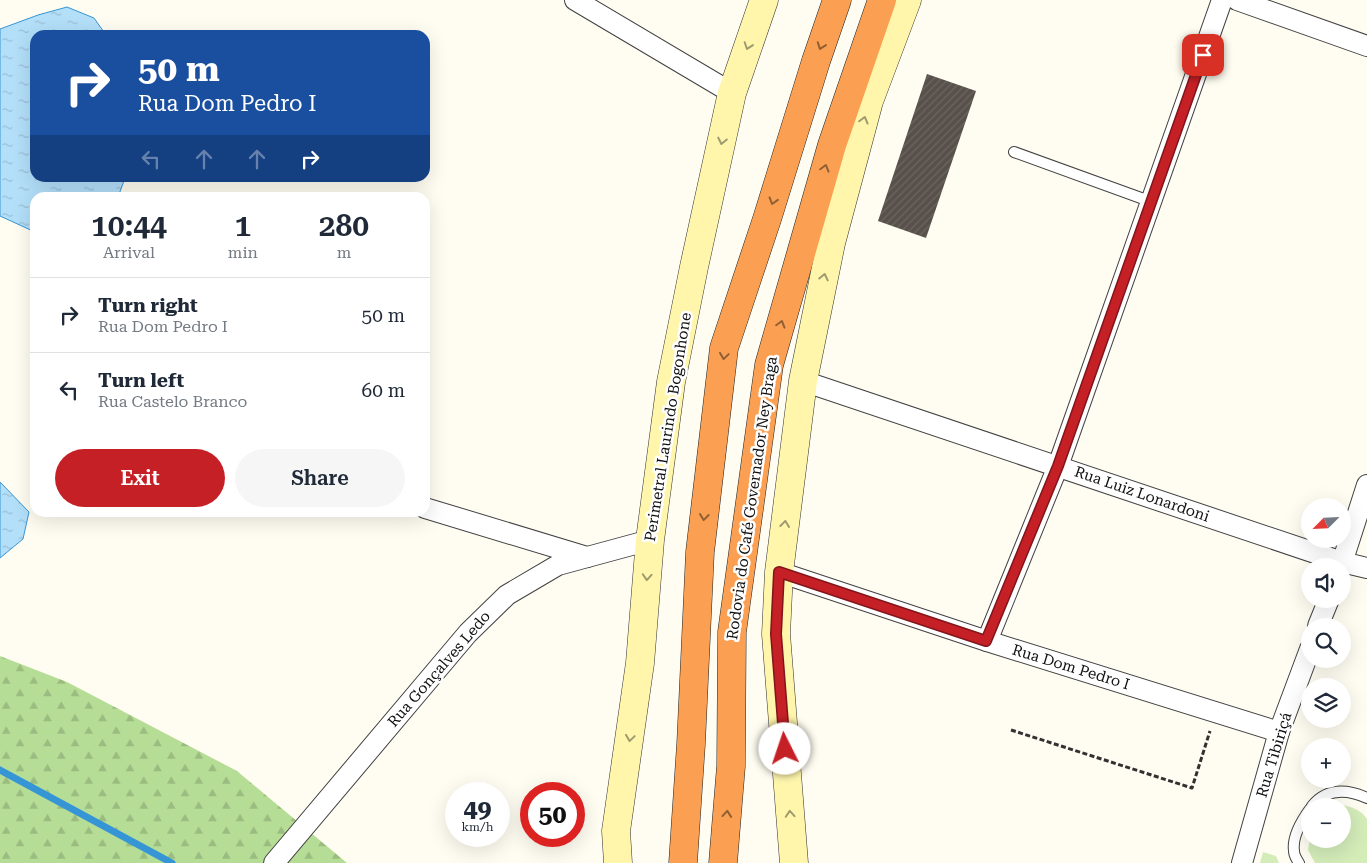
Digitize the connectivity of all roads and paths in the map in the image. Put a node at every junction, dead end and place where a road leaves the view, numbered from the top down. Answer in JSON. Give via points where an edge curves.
{"nodes":[{"id":1,"x":575,"y":0,"type":"edge"},
{"id":2,"x":764,"y":0,"type":"edge"},
{"id":3,"x":837,"y":0,"type":"edge"},
{"id":4,"x":882,"y":0,"type":"edge"},
{"id":5,"x":907,"y":0,"type":"edge"},
{"id":6,"x":1222,"y":0,"type":"edge"},
{"id":7,"x":1237,"y":0,"type":"edge"},
{"id":8,"x":1367,"y":46,"type":"edge"},
{"id":9,"x":732,"y":93,"type":"junction"},
{"id":10,"x":1014,"y":152,"type":"dead end"},
{"id":11,"x":1152,"y":202,"type":"junction"},
{"id":12,"x":803,"y":381,"type":"junction"},
{"id":13,"x":1058,"y":466,"type":"junction"},
{"id":14,"x":1367,"y":485,"type":"edge"},
{"id":15,"x":430,"y":510,"type":"edge"},
{"id":16,"x":650,"y":540,"type":"junction"},
{"id":17,"x":587,"y":557,"type":"junction"},
{"id":18,"x":1325,"y":558,"type":"edge"},
{"id":19,"x":1344,"y":558,"type":"edge"},
{"id":20,"x":1351,"y":565,"type":"edge"},
{"id":21,"x":1367,"y":568,"type":"edge"},
{"id":22,"x":779,"y":572,"type":"junction"},
{"id":23,"x":986,"y":641,"type":"junction"},
{"id":24,"x":1303,"y":668,"type":"edge"},
{"id":25,"x":1216,"y":712,"type":"junction"},
{"id":26,"x":1011,"y":730,"type":"dead end"},
{"id":27,"x":1279,"y":732,"type":"junction"},
{"id":28,"x":1323,"y":798,"type":"edge"},
{"id":29,"x":1367,"y":798,"type":"edge"},
{"id":30,"x":1301,"y":824,"type":"edge"},
{"id":31,"x":274,"y":863,"type":"edge"},
{"id":32,"x":618,"y":863,"type":"edge"},
{"id":33,"x":683,"y":863,"type":"edge"},
{"id":34,"x":723,"y":863,"type":"edge"},
{"id":35,"x":794,"y":863,"type":"edge"},
{"id":36,"x":1242,"y":863,"type":"edge"},
{"id":37,"x":1299,"y":863,"type":"edge"}],
"edges":[{"from":1,"to":9,"type":"street"},
{"from":2,"to":9,"type":"main road","name":"Perimetral Laurindo Bogonhone","one_way":true},
{"from":3,"to":33,"type":"highway","one_way":true,"via":[[724,348],[700,552]]},
{"from":34,"to":4,"type":"highway","name":"Rodovia do Café Governador Ney Braga","one_way":true,"via":[[731,766],[732,632],[769,365],[832,146]]},
{"from":12,"to":5,"type":"main road","one_way":true,"via":[[831,243],[868,102]]},
{"from":6,"to":11,"type":"street"},
{"from":7,"to":8,"type":"street"},
{"from":9,"to":16,"type":"main road","name":"Perimetral Laurindo Bogonhone","one_way":true,"via":[[671,382]]},
{"from":10,"to":11,"type":"lane"},
{"from":11,"to":13,"type":"street"},
{"from":12,"to":13,"type":"street","name":"Rua Luiz Lonardoni"},
{"from":22,"to":12,"type":"main road","one_way":true},
{"from":13,"to":18,"type":"street","name":"Rua Luiz Lonardoni"},
{"from":13,"to":23,"type":"street"},
{"from":14,"to":19,"type":"street"},
{"from":15,"to":17,"type":"street"},
{"from":16,"to":17,"type":"street","name":"Rua Gonçalves Ledo"},
{"from":16,"to":32,"type":"main road","name":"Perimetral Laurindo Bogonhone","one_way":true,"via":[[640,664],[616,831]]},
{"from":17,"to":31,"type":"street","name":"Rua Gonçalves Ledo","via":[[558,565],[506,595],[468,633]]},
{"from":20,"to":21,"type":"street","name":"Rua Luiz Lonardoni"},
{"from":22,"to":23,"type":"street","name":"Rua Dom Pedro I"},
{"from":35,"to":22,"type":"main road","one_way":true,"via":[[776,634]]},
{"from":23,"to":25,"type":"street","name":"Rua Dom Pedro I"},
{"from":24,"to":27,"type":"street","name":"Rua Tibiriçá"},
{"from":25,"to":26,"type":"path","via":[[1192,788]]},
{"from":25,"to":27,"type":"street","name":"Rua Dom Pedro I"},
{"from":27,"to":36,"type":"street","name":"Rua Tibiriçá"},
{"from":28,"to":29,"type":"lane","via":[[1329,793],[1342,791]]},
{"from":30,"to":37,"type":"lane","via":[[1294,852]]}]}
